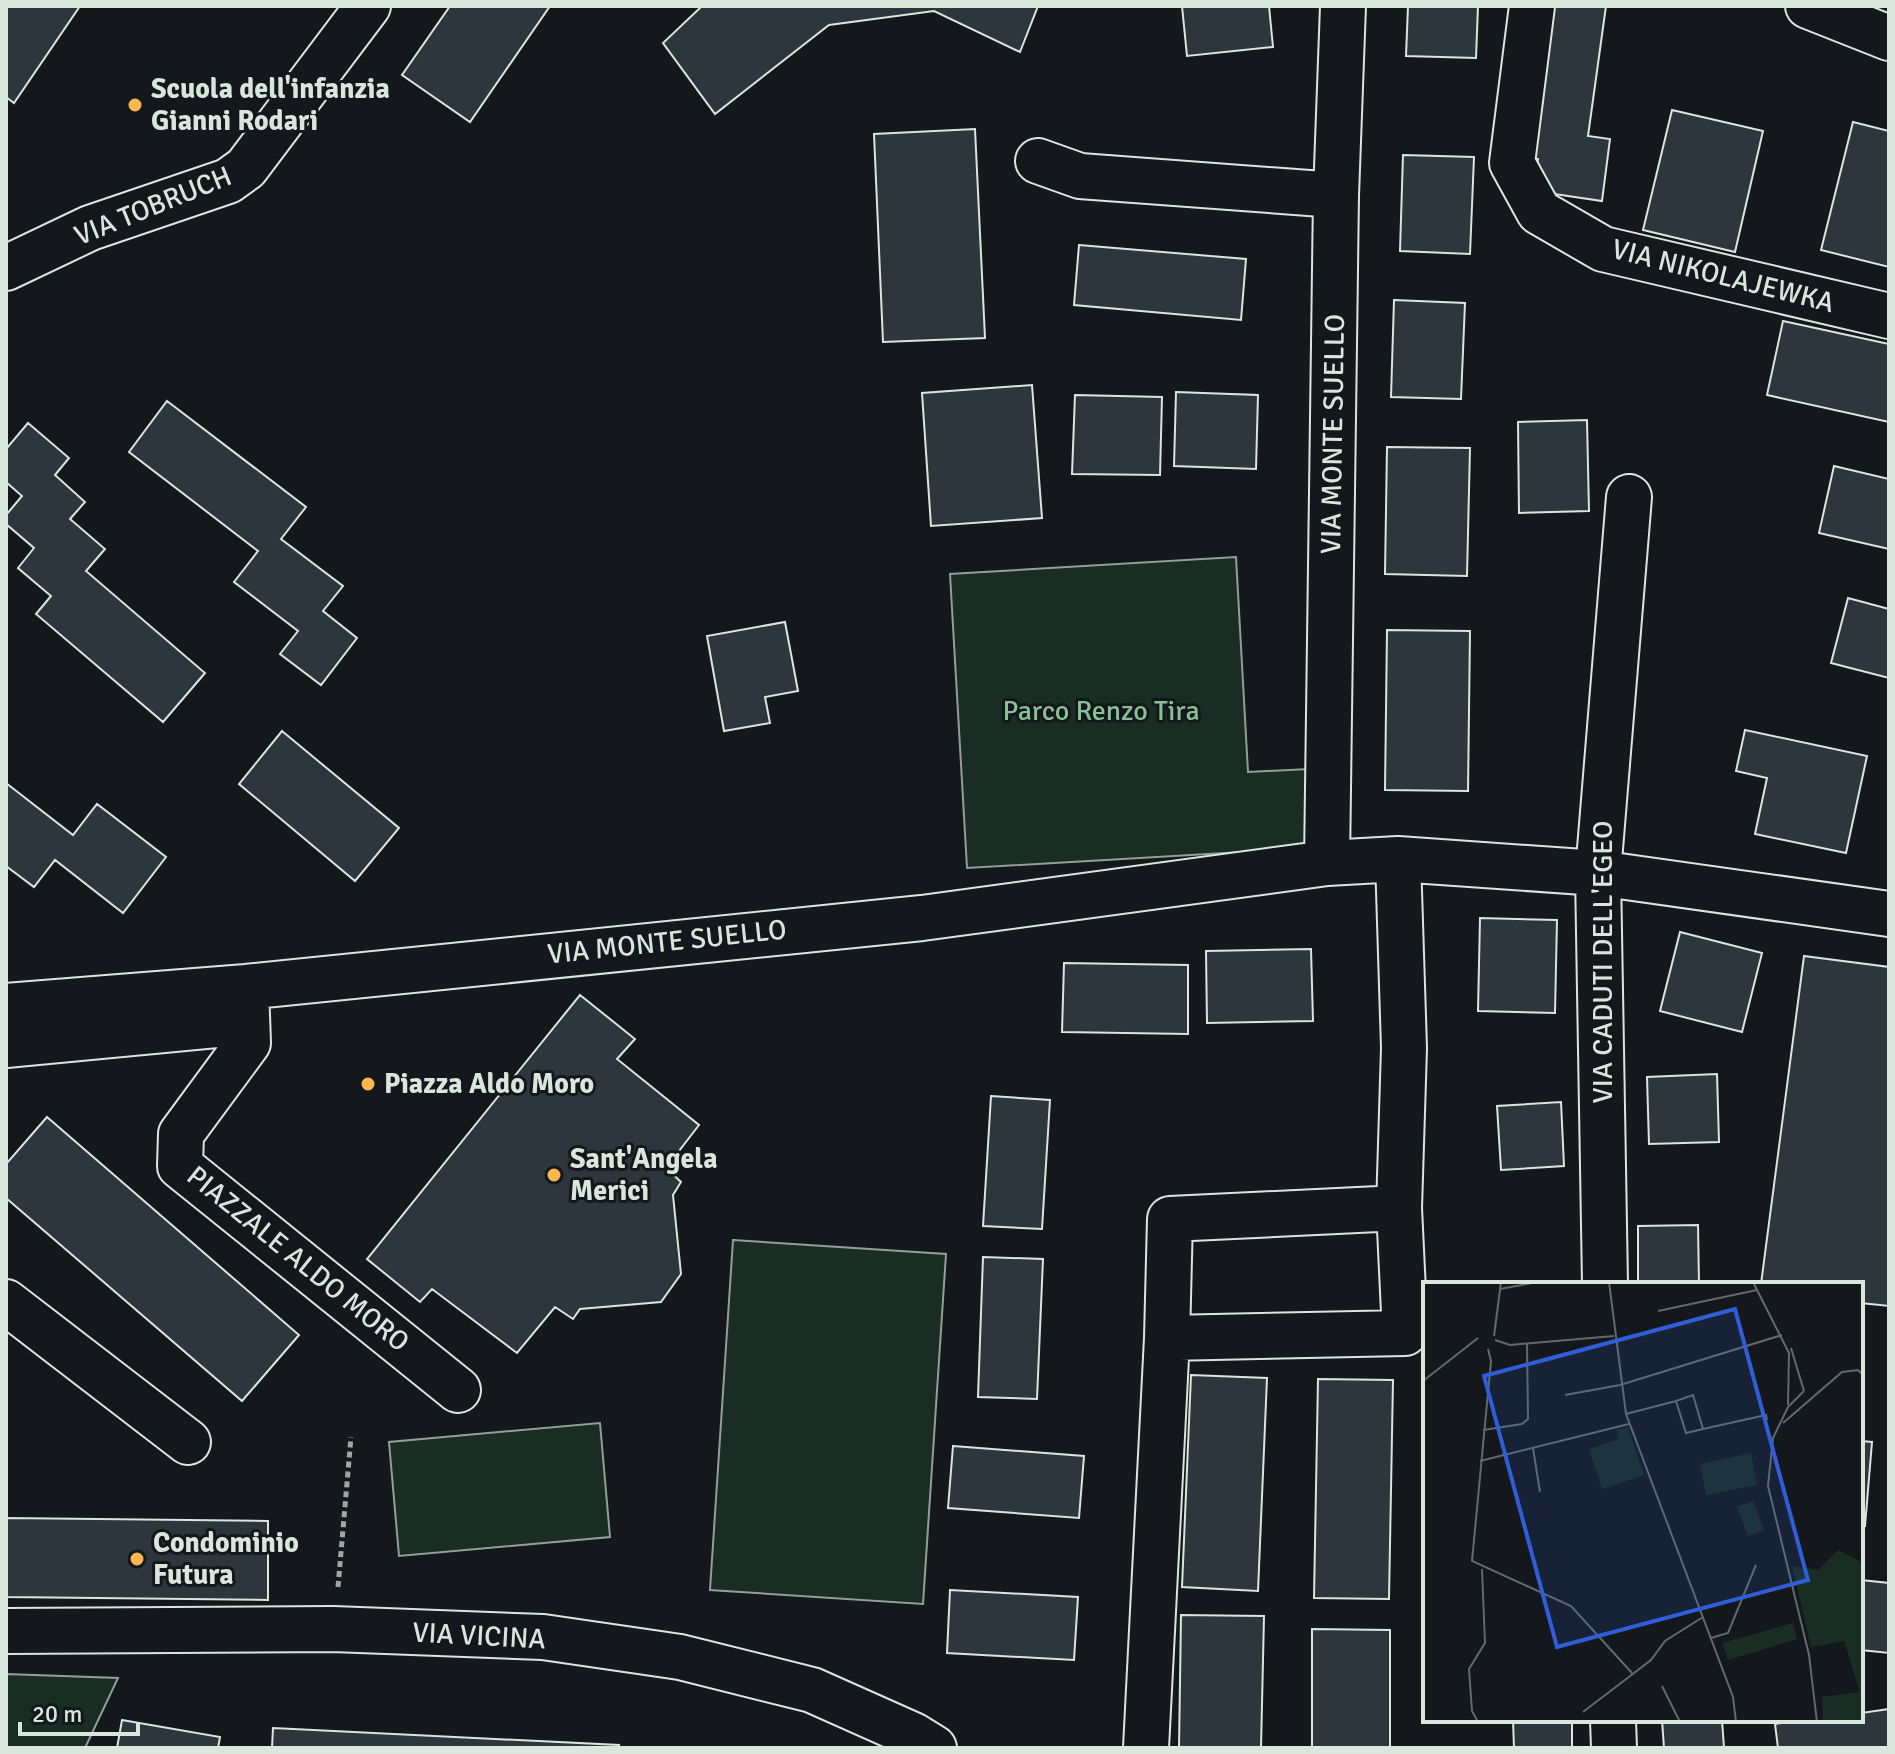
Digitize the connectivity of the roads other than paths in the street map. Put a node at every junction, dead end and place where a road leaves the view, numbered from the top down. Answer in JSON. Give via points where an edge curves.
{"nodes":[{"id":1,"x":368,"y":6,"type":"edge"},
{"id":2,"x":1343,"y":6,"type":"edge"},
{"id":3,"x":1532,"y":6,"type":"edge"},
{"id":4,"x":1808,"y":6,"type":"edge"},
{"id":5,"x":1889,"y":38,"type":"edge"},
{"id":6,"x":1038,"y":161,"type":"dead end"},
{"id":7,"x":1336,"y":195,"type":"junction"},
{"id":8,"x":6,"y":268,"type":"edge"},
{"id":9,"x":1889,"y":316,"type":"edge"},
{"id":10,"x":1629,"y":497,"type":"dead end"},
{"id":11,"x":1398,"y":859,"type":"junction"},
{"id":12,"x":1327,"y":863,"type":"junction"},
{"id":13,"x":1598,"y":873,"type":"junction"},
{"id":14,"x":1889,"y":914,"type":"edge"},
{"id":15,"x":246,"y":987,"type":"junction"},
{"id":16,"x":6,"y":1006,"type":"edge"},
{"id":17,"x":6,"y":1045,"type":"edge"},
{"id":18,"x":1399,"y":1208,"type":"junction"},
{"id":19,"x":1605,"y":1282,"type":"edge"},
{"id":20,"x":6,"y":1302,"type":"edge"},
{"id":21,"x":1167,"y":1338,"type":"junction"},
{"id":22,"x":458,"y":1390,"type":"dead end"},
{"id":23,"x":188,"y":1442,"type":"dead end"},
{"id":24,"x":6,"y":1631,"type":"edge"},
{"id":25,"x":1613,"y":1722,"type":"edge"},
{"id":26,"x":934,"y":1748,"type":"edge"},
{"id":27,"x":1146,"y":1748,"type":"edge"},
{"id":28,"x":1614,"y":1748,"type":"edge"}],
"edges":[{"from":1,"to":8,"type":"street","name":"VIA TOBRUCH","via":[[246,168],[228,181],[90,228]]},
{"from":2,"to":7,"type":"street","name":"VIA MONTE SUELLO"},
{"from":3,"to":9,"type":"street","name":"VIA NIKOLAJEWKA","via":[[1512,163],[1539,212],[1603,249]]},
{"from":4,"to":5,"type":"street"},
{"from":6,"to":7,"type":"street","via":[[1080,176]]},
{"from":7,"to":12,"type":"street","name":"VIA MONTE SUELLO"},
{"from":10,"to":13,"type":"street","name":"VIA CADUTI DELL'EGEO"},
{"from":11,"to":12,"type":"street","name":"VIA MONTE SUELLO"},
{"from":11,"to":13,"type":"street","name":"VIA MONTE SUELLO"},
{"from":11,"to":18,"type":"street","via":[[1404,1048]]},
{"from":12,"to":15,"type":"street","name":"VIA MONTE SUELLO","via":[[922,918]]},
{"from":13,"to":14,"type":"street","name":"VIA MONTE SUELLO"},
{"from":13,"to":19,"type":"street","name":"VIA CADUTI DELL'EGEO"},
{"from":15,"to":16,"type":"street","name":"VIA MONTE SUELLO"},
{"from":15,"to":17,"type":"street","via":[[216,1025]]},
{"from":15,"to":22,"type":"street","name":"PIAZZALE ALDO MORO","via":[[248,1043],[181,1134],[180,1166]]},
{"from":18,"to":21,"type":"street","via":[[1170,1219]]},
{"from":18,"to":21,"type":"street","via":[[1405,1333]]},
{"from":20,"to":23,"type":"street"},
{"from":21,"to":27,"type":"street"},
{"from":24,"to":26,"type":"street","name":"VIA VICINA","via":[[333,1629],[543,1637],[680,1657],[812,1690]]},
{"from":25,"to":28,"type":"street"}]}
